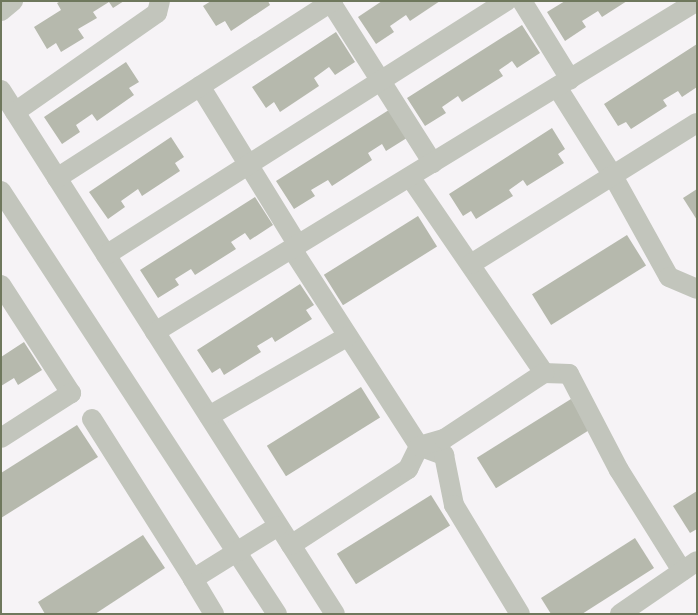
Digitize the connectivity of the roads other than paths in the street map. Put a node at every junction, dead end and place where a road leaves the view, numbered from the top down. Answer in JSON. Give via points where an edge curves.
{"nodes":[{"id":1,"x":13,"y":1,"type":"edge"},
{"id":2,"x":160,"y":1,"type":"edge"},
{"id":3,"x":506,"y":1,"type":"edge"},
{"id":4,"x":522,"y":1,"type":"edge"},
{"id":5,"x":331,"y":2,"type":"edge"},
{"id":6,"x":697,"y":2,"type":"edge"},
{"id":7,"x":1,"y":11,"type":"edge"},
{"id":8,"x":380,"y":79,"type":"junction"},
{"id":9,"x":563,"y":83,"type":"junction"},
{"id":10,"x":200,"y":86,"type":"junction"},
{"id":11,"x":1,"y":90,"type":"edge"},
{"id":12,"x":15,"y":112,"type":"junction"},
{"id":13,"x":697,"y":123,"type":"edge"},
{"id":14,"x":433,"y":163,"type":"junction"},
{"id":15,"x":248,"y":164,"type":"junction"},
{"id":16,"x":613,"y":176,"type":"junction"},
{"id":17,"x":410,"y":177,"type":"junction"},
{"id":18,"x":57,"y":178,"type":"junction"},
{"id":19,"x":1,"y":191,"type":"edge"},
{"id":20,"x":295,"y":247,"type":"junction"},
{"id":21,"x":106,"y":255,"type":"junction"},
{"id":22,"x":471,"y":264,"type":"junction"},
{"id":23,"x":693,"y":284,"type":"edge"},
{"id":24,"x":1,"y":285,"type":"edge"},
{"id":25,"x":155,"y":332,"type":"junction"},
{"id":26,"x":348,"y":336,"type":"junction"},
{"id":27,"x":544,"y":373,"type":"junction"},
{"id":28,"x":209,"y":416,"type":"junction"},
{"id":29,"x":92,"y":419,"type":"dead end"},
{"id":30,"x":1,"y":438,"type":"edge"},
{"id":31,"x":419,"y":446,"type":"junction"},
{"id":32,"x":278,"y":526,"type":"junction"},
{"id":33,"x":291,"y":545,"type":"junction"},
{"id":34,"x":238,"y":552,"type":"junction"},
{"id":35,"x":689,"y":566,"type":"edge"},
{"id":36,"x":193,"y":579,"type":"junction"},
{"id":37,"x":214,"y":614,"type":"edge"},
{"id":38,"x":277,"y":614,"type":"edge"},
{"id":39,"x":335,"y":614,"type":"edge"},
{"id":40,"x":520,"y":614,"type":"edge"},
{"id":41,"x":620,"y":614,"type":"edge"}],
"edges":[{"from":1,"to":7,"type":"street"},
{"from":2,"to":12,"type":"street","via":[[157,13]]},
{"from":3,"to":8,"type":"street"},
{"from":4,"to":9,"type":"street"},
{"from":5,"to":8,"type":"street"},
{"from":5,"to":10,"type":"street"},
{"from":6,"to":9,"type":"street"},
{"from":8,"to":14,"type":"street"},
{"from":8,"to":15,"type":"street"},
{"from":9,"to":14,"type":"street"},
{"from":9,"to":16,"type":"street"},
{"from":10,"to":15,"type":"street"},
{"from":10,"to":18,"type":"street"},
{"from":11,"to":12,"type":"street"},
{"from":12,"to":18,"type":"street"},
{"from":13,"to":16,"type":"street"},
{"from":14,"to":17,"type":"street"},
{"from":15,"to":20,"type":"street"},
{"from":15,"to":21,"type":"street"},
{"from":16,"to":22,"type":"street"},
{"from":16,"to":23,"type":"street","via":[[669,277]]},
{"from":17,"to":20,"type":"street"},
{"from":17,"to":22,"type":"street"},
{"from":18,"to":21,"type":"street"},
{"from":19,"to":34,"type":"street"},
{"from":20,"to":25,"type":"street"},
{"from":20,"to":26,"type":"street"},
{"from":21,"to":25,"type":"street"},
{"from":22,"to":27,"type":"street"},
{"from":24,"to":30,"type":"street","via":[[71,393]]},
{"from":25,"to":28,"type":"street"},
{"from":26,"to":28,"type":"street"},
{"from":26,"to":31,"type":"street"},
{"from":27,"to":31,"type":"street","via":[[444,439]]},
{"from":27,"to":35,"type":"street","via":[[569,374],[619,470]]},
{"from":28,"to":32,"type":"street"},
{"from":29,"to":36,"type":"street"},
{"from":31,"to":33,"type":"street","via":[[408,469]]},
{"from":31,"to":40,"type":"street","via":[[444,455],[454,504]]},
{"from":32,"to":33,"type":"street"},
{"from":32,"to":34,"type":"street"},
{"from":33,"to":39,"type":"street"},
{"from":34,"to":36,"type":"street"},
{"from":34,"to":38,"type":"street"},
{"from":35,"to":41,"type":"street"},
{"from":36,"to":37,"type":"street"}]}
